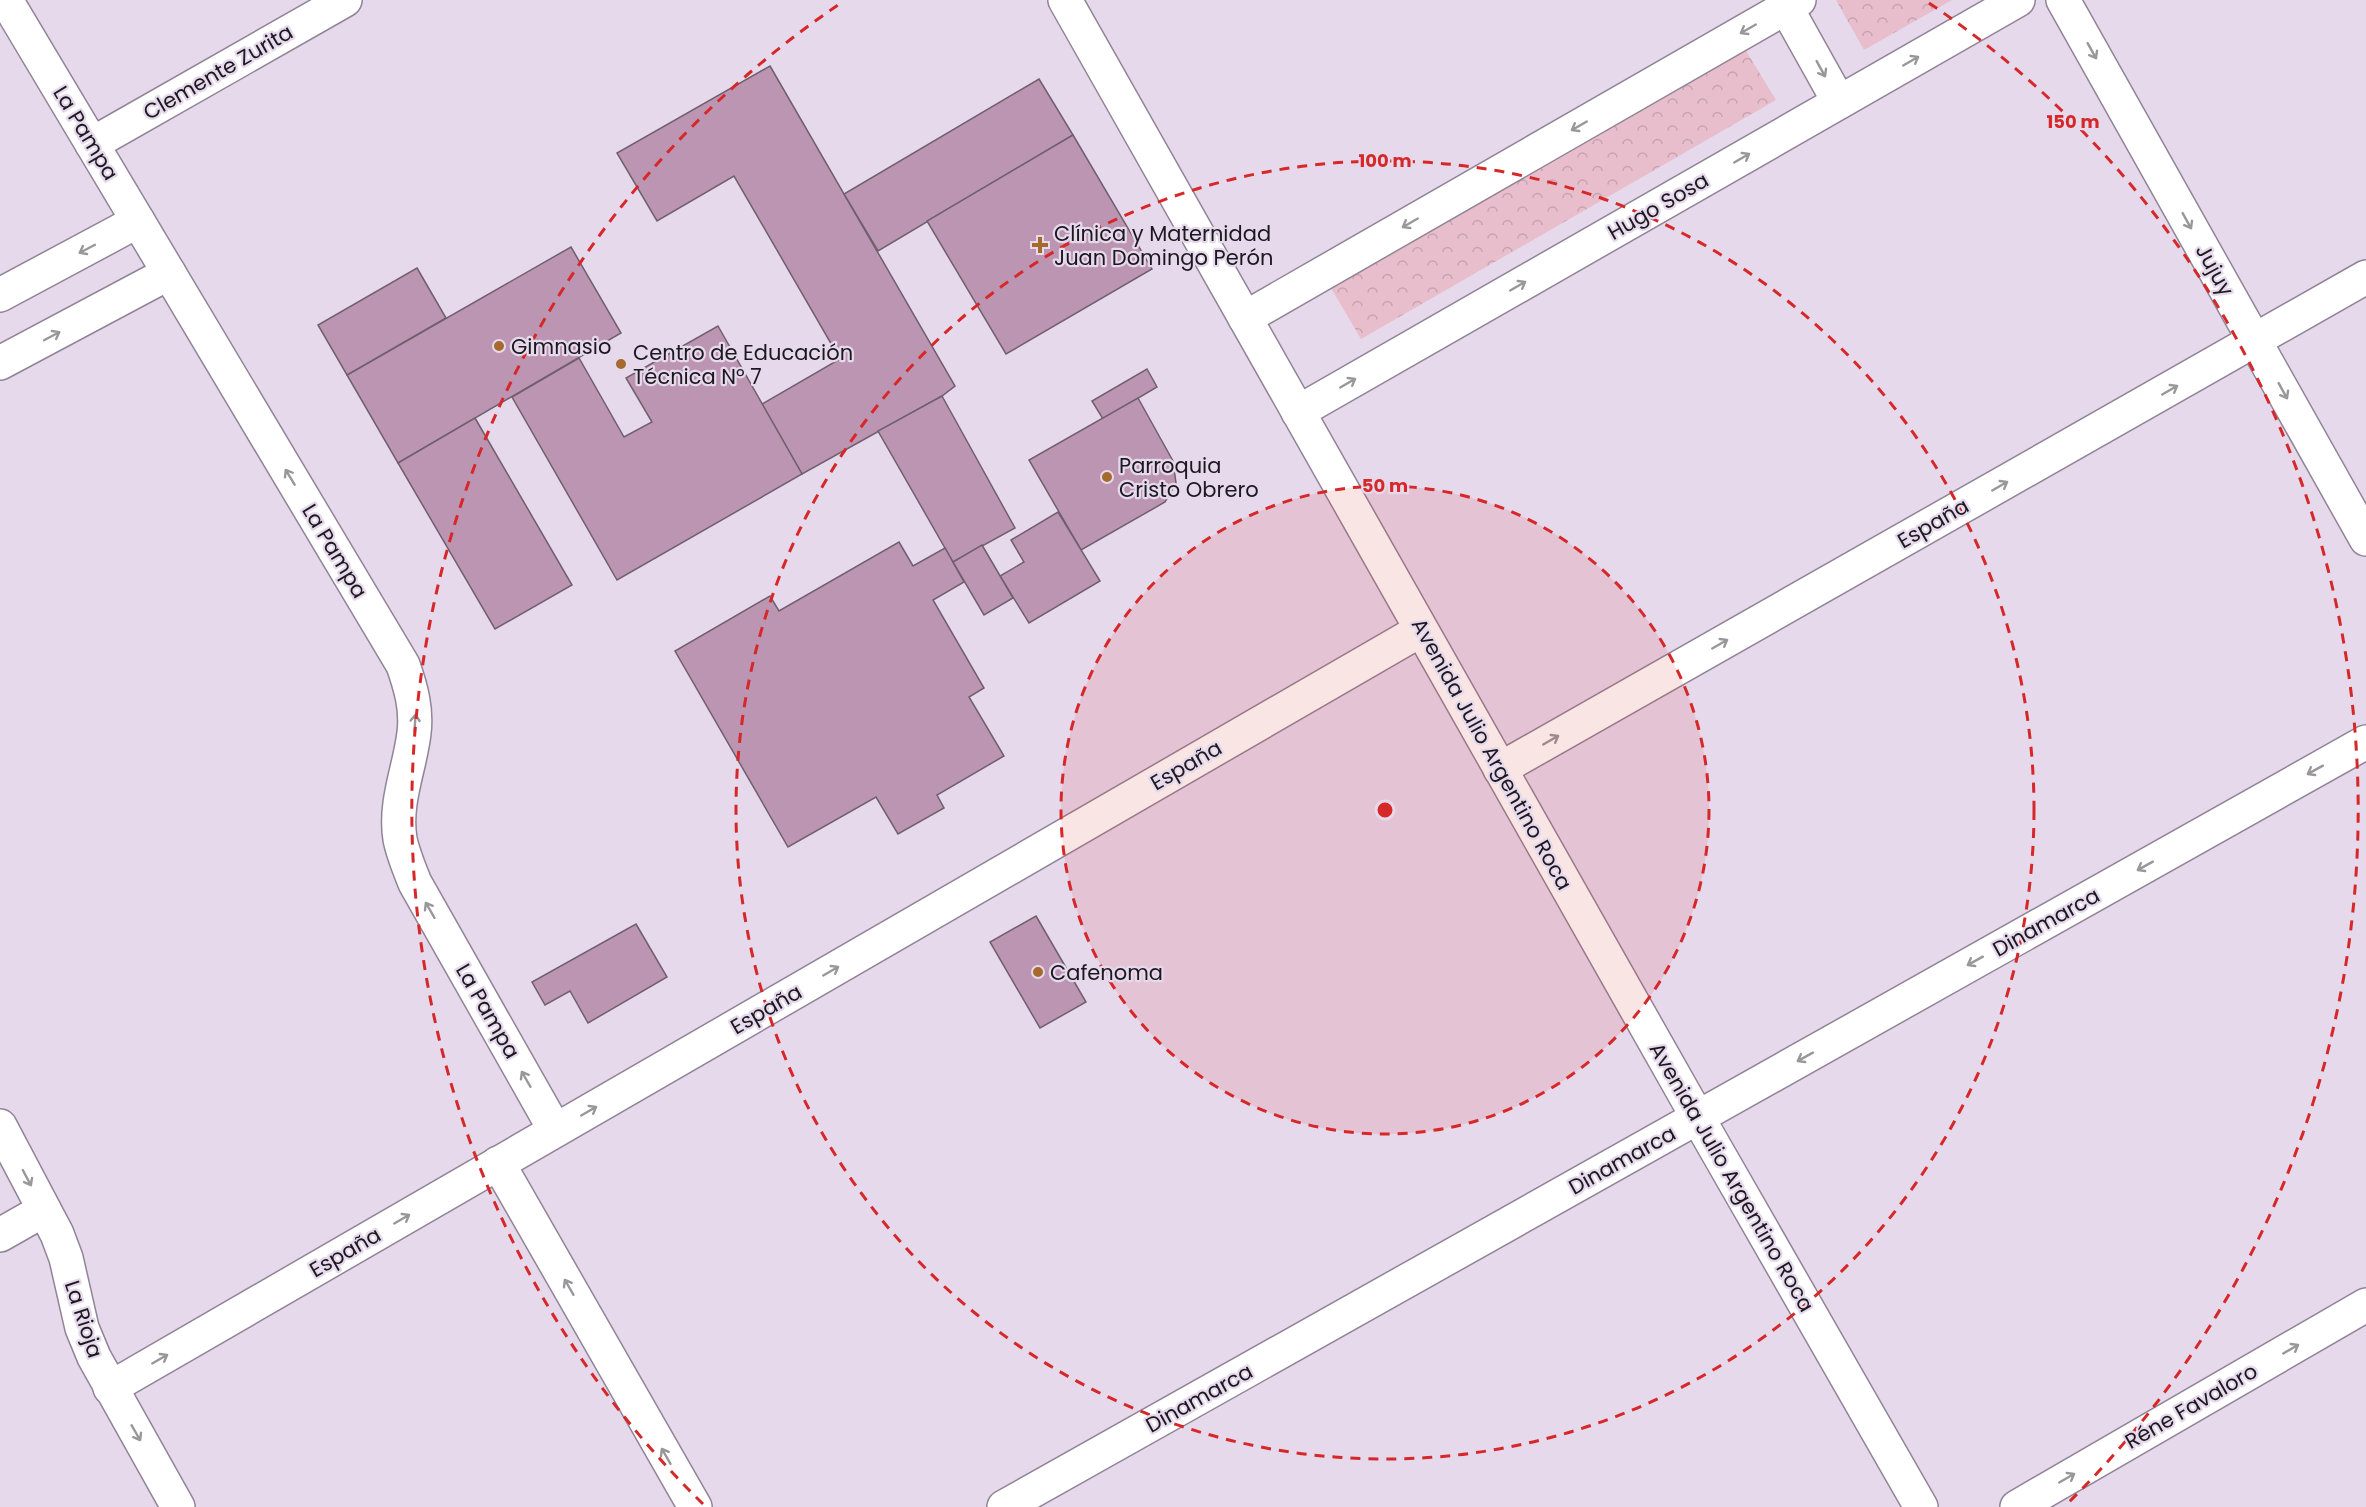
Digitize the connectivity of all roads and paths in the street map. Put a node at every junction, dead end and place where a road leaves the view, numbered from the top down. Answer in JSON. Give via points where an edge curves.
{"nodes":[{"id":1,"x":6,"y":0,"type":"edge"},
{"id":2,"x":345,"y":0,"type":"edge"},
{"id":3,"x":1065,"y":0,"type":"edge"},
{"id":4,"x":2018,"y":0,"type":"edge"},
{"id":5,"x":2063,"y":0,"type":"edge"},
{"id":6,"x":1789,"y":2,"type":"edge"},
{"id":7,"x":1839,"y":102,"type":"junction"},
{"id":8,"x":92,"y":144,"type":"junction"},
{"id":9,"x":138,"y":222,"type":"junction"},
{"id":10,"x":169,"y":273,"type":"junction"},
{"id":11,"x":2366,"y":277,"type":"edge"},
{"id":12,"x":0,"y":295,"type":"edge"},
{"id":13,"x":1245,"y":318,"type":"junction"},
{"id":14,"x":2255,"y":341,"type":"junction"},
{"id":15,"x":0,"y":363,"type":"edge"},
{"id":16,"x":1298,"y":412,"type":"junction"},
{"id":17,"x":2366,"y":539,"type":"edge"},
{"id":18,"x":1421,"y":630,"type":"junction"},
{"id":19,"x":2366,"y":742,"type":"edge"},
{"id":20,"x":1500,"y":769,"type":"junction"},
{"id":21,"x":1698,"y":1118,"type":"junction"},
{"id":22,"x":0,"y":1126,"type":"edge"},
{"id":23,"x":555,"y":1130,"type":"junction"},
{"id":24,"x":498,"y":1163,"type":"junction"},
{"id":25,"x":44,"y":1210,"type":"junction"},
{"id":26,"x":0,"y":1235,"type":"edge"},
{"id":27,"x":2366,"y":1305,"type":"edge"},
{"id":28,"x":110,"y":1388,"type":"junction"},
{"id":29,"x":686,"y":1504,"type":"edge"},
{"id":30,"x":178,"y":1507,"type":"edge"},
{"id":31,"x":1004,"y":1507,"type":"edge"},
{"id":32,"x":1921,"y":1507,"type":"edge"},
{"id":33,"x":2016,"y":1507,"type":"edge"}],
"edges":[{"from":1,"to":8,"type":"street","name":"La Pampa"},
{"from":2,"to":8,"type":"street","name":"Clemente Zurita"},
{"from":3,"to":13,"type":"street","name":"Avenida Julio Argentino Roca"},
{"from":7,"to":4,"type":"street","name":"Hugo Sosa","one_way":true},
{"from":5,"to":14,"type":"street","name":"Jujuy","one_way":true},
{"from":6,"to":7,"type":"street","one_way":true},
{"from":6,"to":13,"type":"street","one_way":true},
{"from":16,"to":7,"type":"street","name":"Hugo Sosa","one_way":true},
{"from":8,"to":9,"type":"street","name":"La Pampa"},
{"from":9,"to":10,"type":"street","name":"La Pampa"},
{"from":9,"to":12,"type":"street","one_way":true},
{"from":15,"to":10,"type":"street","one_way":true},
{"from":23,"to":10,"type":"street","name":"La Pampa","one_way":true,"via":[[415,883],[406,860],[400,838],[400,814],[415,712],[403,665]]},
{"from":11,"to":14,"type":"street","name":"España"},
{"from":13,"to":16,"type":"street","name":"Avenida Julio Argentino Roca"},
{"from":14,"to":17,"type":"street","name":"Jujuy","one_way":true},
{"from":20,"to":14,"type":"street","name":"España","one_way":true},
{"from":16,"to":18,"type":"street","name":"Avenida Julio Argentino Roca"},
{"from":18,"to":20,"type":"street","name":"Avenida Julio Argentino Roca"},
{"from":23,"to":18,"type":"street","name":"España","one_way":true},
{"from":19,"to":21,"type":"street","name":"Dinamarca","one_way":true},
{"from":20,"to":21,"type":"street","name":"Avenida Julio Argentino Roca"},
{"from":21,"to":31,"type":"street","name":"Dinamarca"},
{"from":21,"to":32,"type":"street","name":"Avenida Julio Argentino Roca"},
{"from":22,"to":25,"type":"street","name":"La Rioja","one_way":true},
{"from":23,"to":24,"type":"street","name":"España"},
{"from":28,"to":24,"type":"street","name":"España","one_way":true},
{"from":29,"to":24,"type":"street","one_way":true},
{"from":25,"to":26,"type":"street"},
{"from":25,"to":28,"type":"street","name":"La Rioja","via":[[66,1258],[82,1328]]},
{"from":33,"to":27,"type":"street","name":"Réne Favaloro","one_way":true},
{"from":28,"to":30,"type":"street","name":"La Rioja","one_way":true}]}
